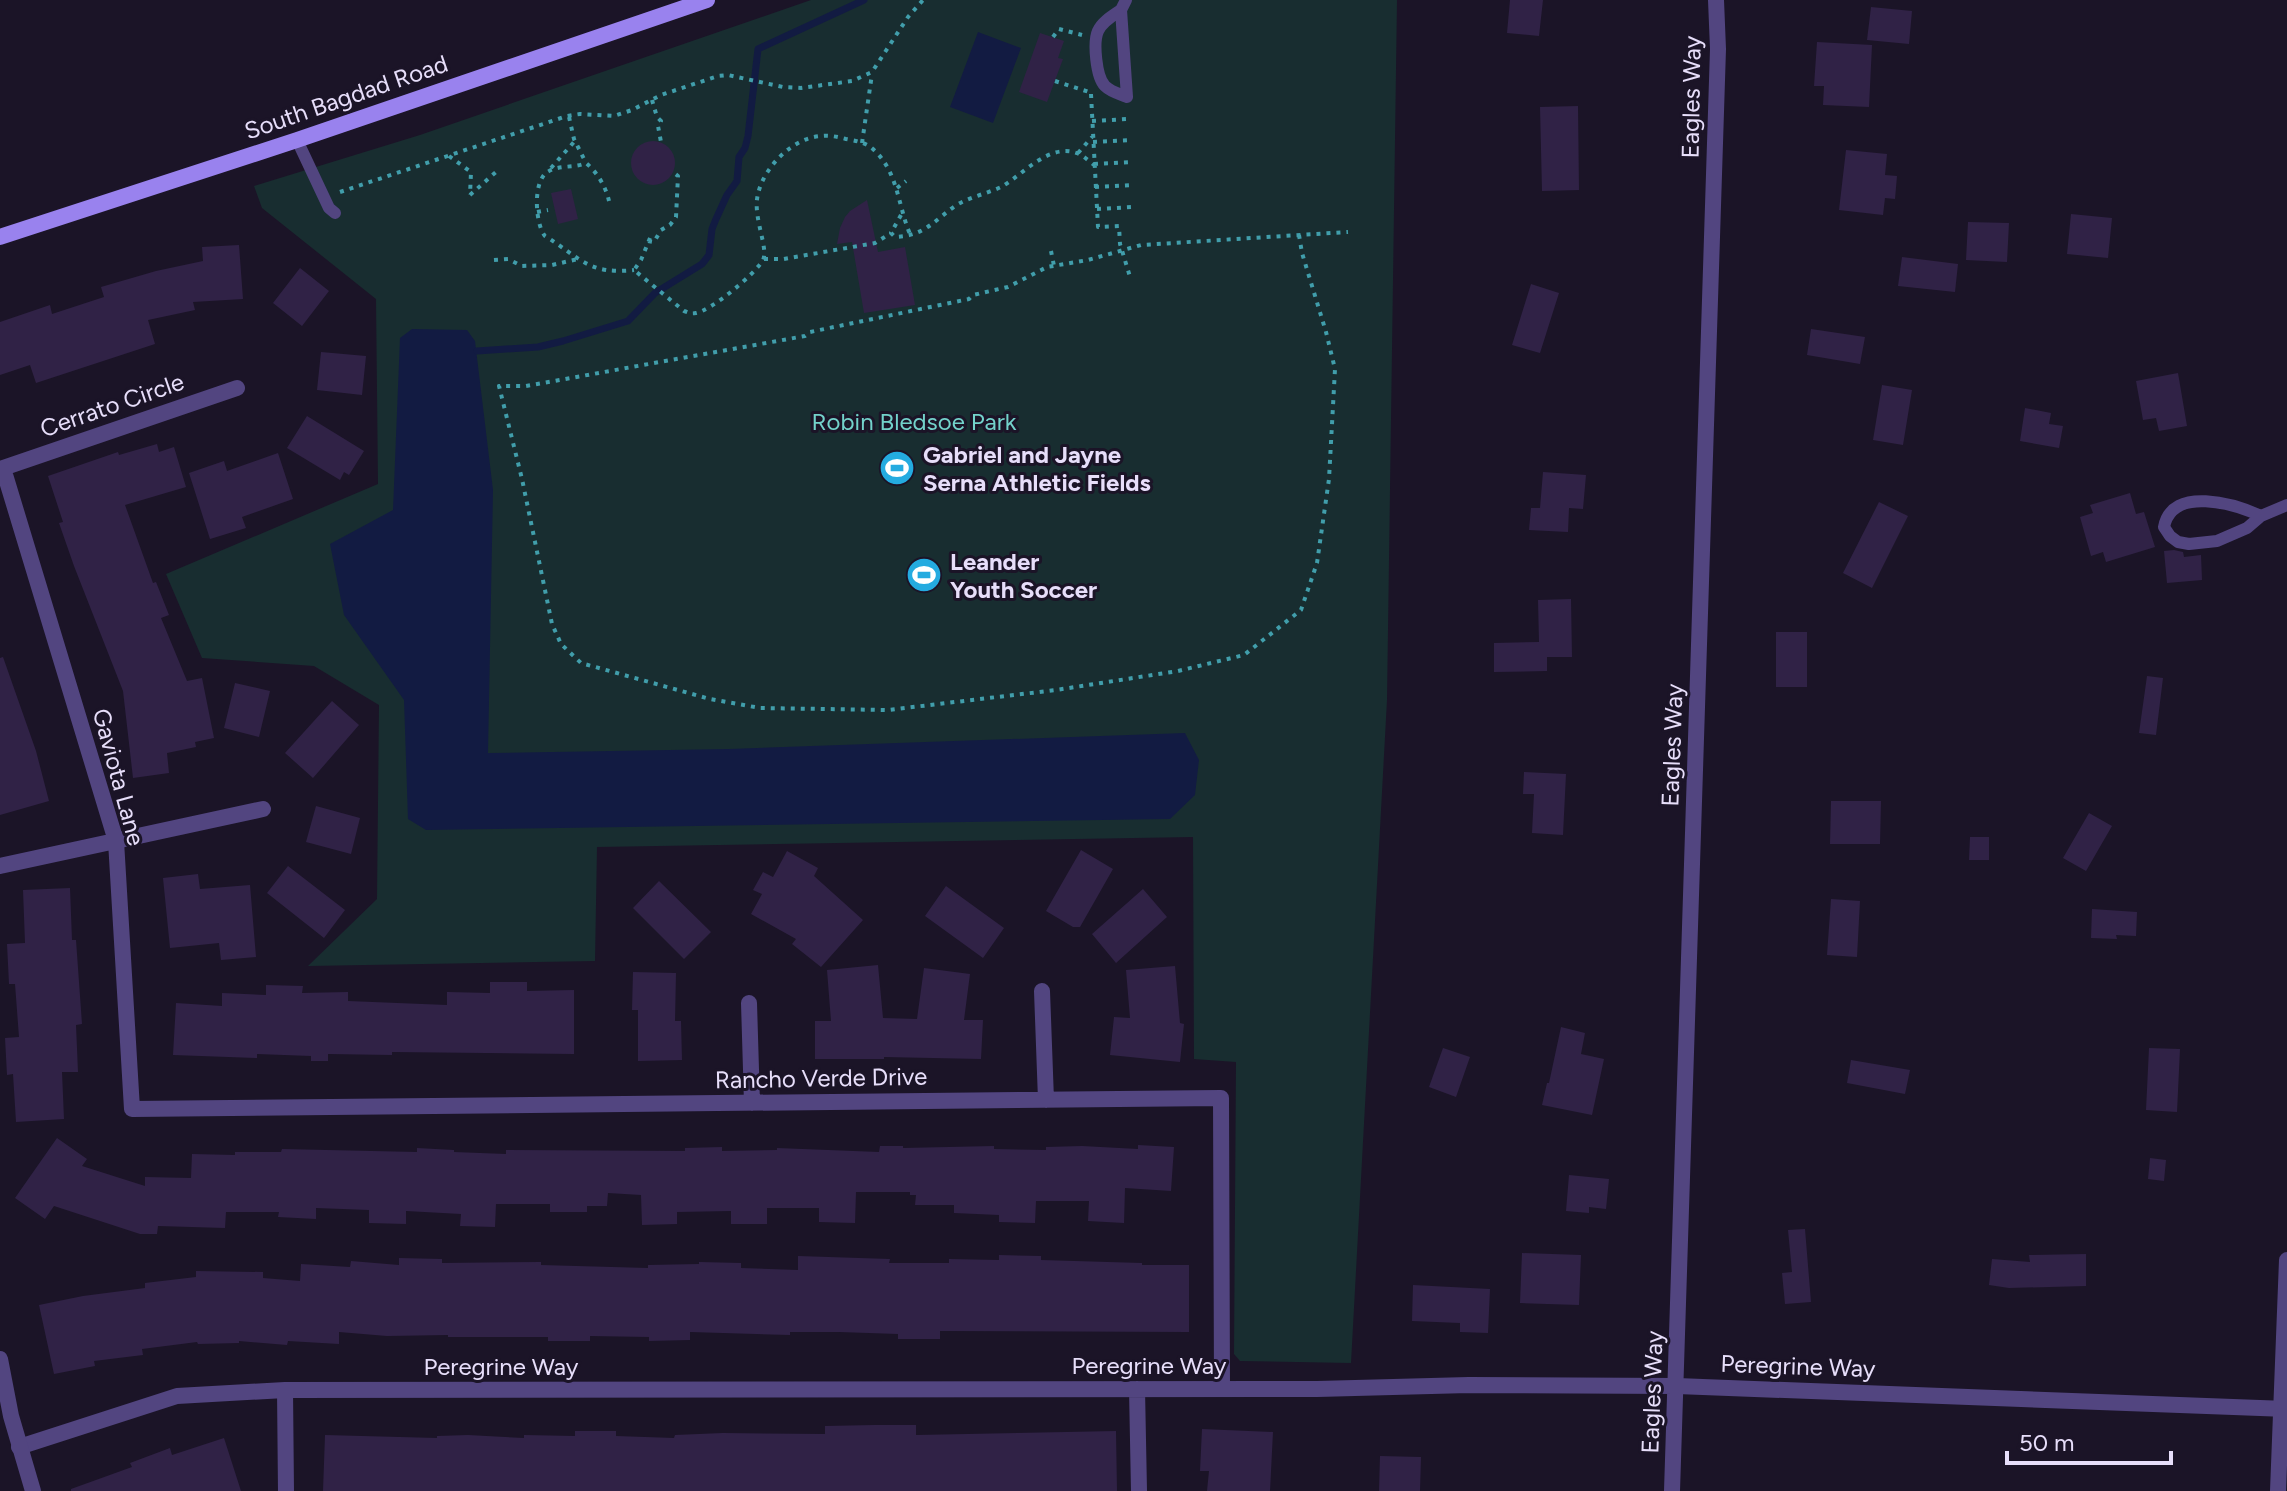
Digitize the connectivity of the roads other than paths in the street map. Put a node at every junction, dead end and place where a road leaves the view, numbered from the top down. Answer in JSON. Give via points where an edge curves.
{"nodes":[{"id":1,"x":707,"y":0,"type":"edge"},
{"id":2,"x":1716,"y":0,"type":"edge"},
{"id":3,"x":1123,"y":5,"type":"edge"},
{"id":4,"x":297,"y":140,"type":"junction"},
{"id":5,"x":335,"y":213,"type":"dead end"},
{"id":6,"x":0,"y":237,"type":"edge"},
{"id":7,"x":237,"y":388,"type":"dead end"},
{"id":8,"x":3,"y":468,"type":"joint"},
{"id":9,"x":2287,"y":505,"type":"edge"},
{"id":10,"x":2261,"y":516,"type":"junction"},
{"id":11,"x":263,"y":809,"type":"dead end"},
{"id":12,"x":116,"y":841,"type":"junction"},
{"id":13,"x":0,"y":866,"type":"edge"},
{"id":14,"x":1042,"y":991,"type":"dead end"},
{"id":15,"x":749,"y":1003,"type":"dead end"},
{"id":16,"x":1046,"y":1100,"type":"junction"},
{"id":17,"x":752,"y":1103,"type":"junction"},
{"id":18,"x":132,"y":1109,"type":"joint"},
{"id":19,"x":2287,"y":1260,"type":"edge"},
{"id":20,"x":0,"y":1359,"type":"edge"},
{"id":21,"x":1677,"y":1386,"type":"junction"},
{"id":22,"x":1137,"y":1389,"type":"junction"},
{"id":23,"x":1222,"y":1389,"type":"junction"},
{"id":24,"x":285,"y":1390,"type":"junction"},
{"id":25,"x":2284,"y":1408,"type":"edge"},
{"id":26,"x":19,"y":1447,"type":"junction"},
{"id":27,"x":33,"y":1491,"type":"edge"},
{"id":28,"x":286,"y":1491,"type":"edge"},
{"id":29,"x":1139,"y":1491,"type":"edge"},
{"id":30,"x":1672,"y":1491,"type":"edge"},
{"id":31,"x":2278,"y":1491,"type":"edge"}],
"edges":[{"from":1,"to":4,"type":"main road","name":"South Bagdad Road"},
{"from":2,"to":21,"type":"street","name":"Eagles Way"},
{"from":3,"to":3,"type":"lane","via":[[1126,76],[1127,97],[1105,87],[1097,73],[1098,29]]},
{"from":4,"to":5,"type":"lane"},
{"from":4,"to":6,"type":"main road","name":"South Bagdad Road"},
{"from":7,"to":8,"type":"street","name":"Cerrato Circle"},
{"from":8,"to":12,"type":"street","name":"Gaviota Lane"},
{"from":9,"to":10,"type":"lane"},
{"from":10,"to":10,"type":"lane","via":[[2247,528],[2204,543],[2178,542],[2164,527],[2171,512],[2199,501]]},
{"from":11,"to":12,"type":"street"},
{"from":12,"to":13,"type":"street"},
{"from":12,"to":18,"type":"street","name":"Gaviota Lane"},
{"from":14,"to":16,"type":"street"},
{"from":15,"to":17,"type":"street"},
{"from":16,"to":17,"type":"street","name":"Rancho Verde Drive"},
{"from":16,"to":23,"type":"street","name":"Rancho Verde Drive","via":[[1221,1098]]},
{"from":17,"to":18,"type":"street","name":"Rancho Verde Drive"},
{"from":19,"to":25,"type":"street"},
{"from":20,"to":26,"type":"street"},
{"from":21,"to":23,"type":"street","name":"Peregrine Way"},
{"from":21,"to":25,"type":"street","name":"Peregrine Way"},
{"from":21,"to":30,"type":"street","name":"Eagles Way"},
{"from":22,"to":23,"type":"street","name":"Peregrine Way"},
{"from":22,"to":24,"type":"street","name":"Peregrine Way"},
{"from":22,"to":29,"type":"street"},
{"from":24,"to":26,"type":"street","name":"Peregrine Way","via":[[177,1396]]},
{"from":24,"to":28,"type":"street"},
{"from":25,"to":31,"type":"street"},
{"from":26,"to":27,"type":"street"}]}
